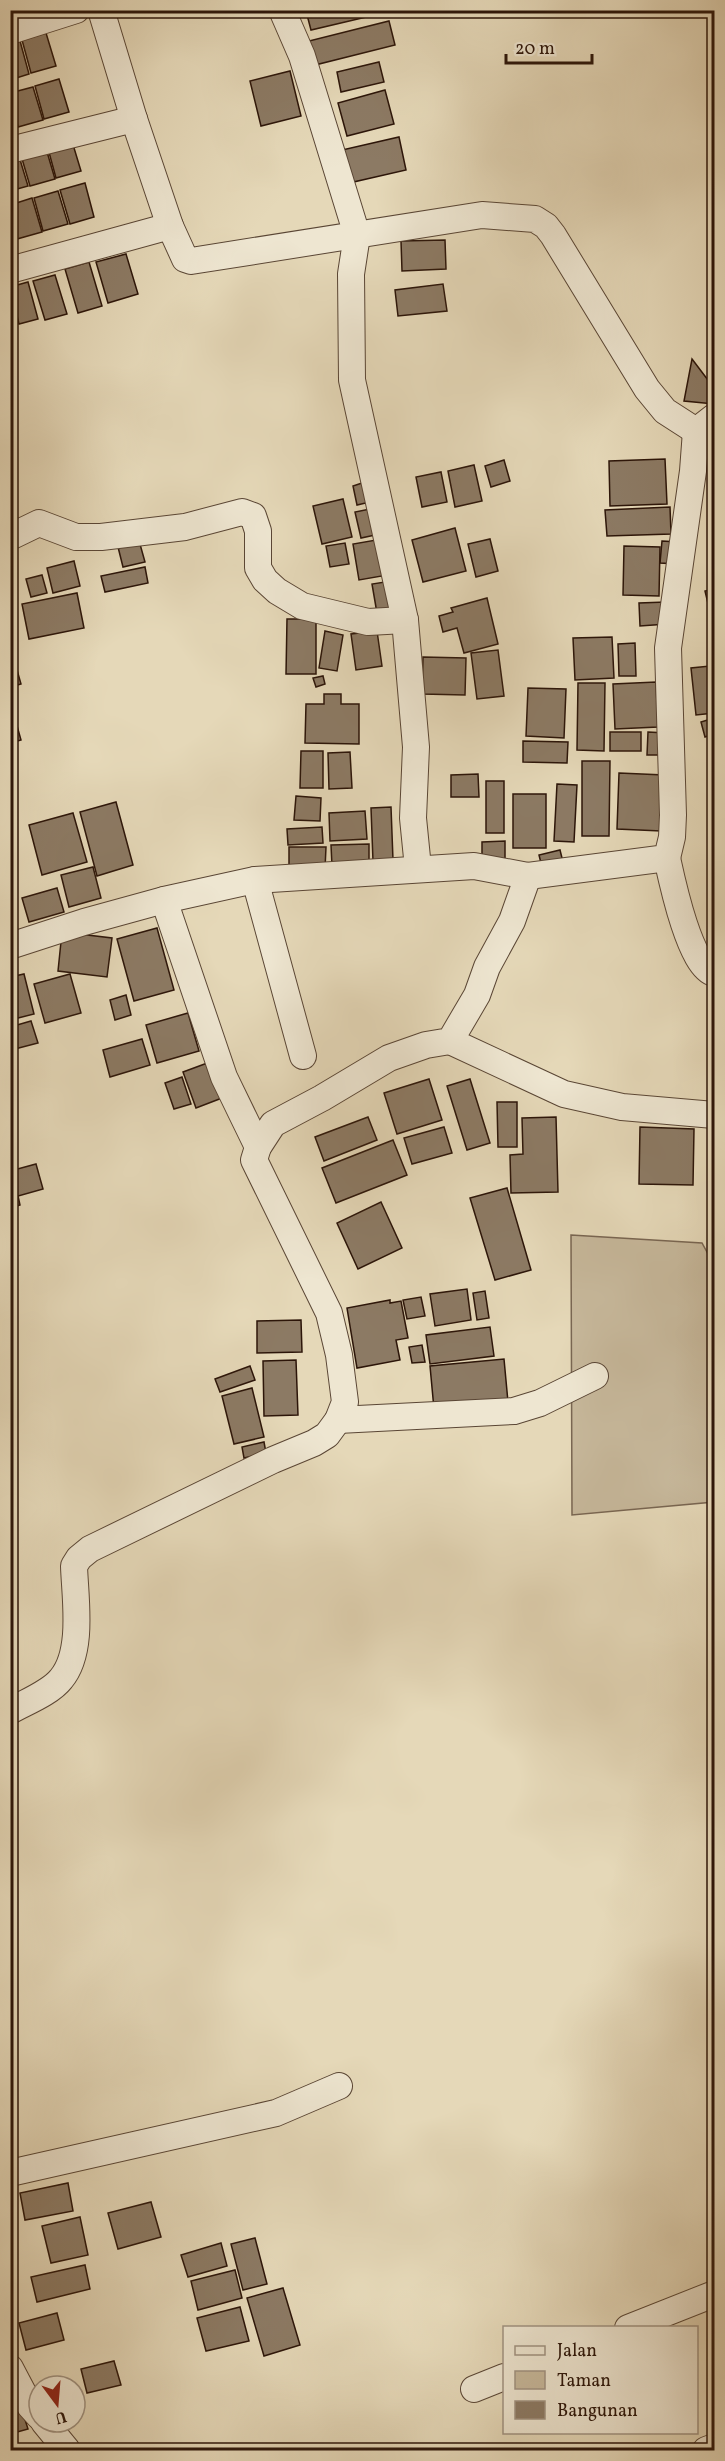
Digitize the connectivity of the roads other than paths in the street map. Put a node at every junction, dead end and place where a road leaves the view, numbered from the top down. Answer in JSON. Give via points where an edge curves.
{"nodes":[{"id":1,"x":76,"y":10,"type":"edge"},
{"id":2,"x":101,"y":10,"type":"edge"},
{"id":3,"x":282,"y":10,"type":"edge"},
{"id":4,"x":10,"y":31,"type":"edge"},
{"id":5,"x":134,"y":119,"type":"junction"},
{"id":6,"x":10,"y":150,"type":"edge"},
{"id":7,"x":170,"y":226,"type":"junction"},
{"id":8,"x":357,"y":235,"type":"junction"},
{"id":9,"x":10,"y":270,"type":"edge"},
{"id":10,"x":705,"y":424,"type":"edge"},
{"id":11,"x":10,"y":537,"type":"edge"},
{"id":12,"x":405,"y":620,"type":"junction"},
{"id":13,"x":667,"y":858,"type":"junction"},
{"id":14,"x":418,"y":868,"type":"junction"},
{"id":15,"x":528,"y":876,"type":"junction"},
{"id":16,"x":255,"y":880,"type":"junction"},
{"id":17,"x":164,"y":900,"type":"junction"},
{"id":18,"x":10,"y":946,"type":"edge"},
{"id":19,"x":714,"y":973,"type":"edge"},
{"id":20,"x":450,"y":1041,"type":"junction"},
{"id":21,"x":303,"y":1056,"type":"dead end"},
{"id":22,"x":714,"y":1115,"type":"edge"},
{"id":23,"x":258,"y":1148,"type":"junction"},
{"id":24,"x":596,"y":1376,"type":"dead end"},
{"id":25,"x":338,"y":1420,"type":"junction"},
{"id":26,"x":10,"y":1710,"type":"edge"},
{"id":27,"x":339,"y":2086,"type":"dead end"},
{"id":28,"x":10,"y":2173,"type":"edge"},
{"id":29,"x":714,"y":2294,"type":"edge"},
{"id":30,"x":633,"y":2326,"type":"edge"},
{"id":31,"x":10,"y":2368,"type":"edge"},
{"id":32,"x":503,"y":2376,"type":"edge"},
{"id":33,"x":474,"y":2389,"type":"dead end"},
{"id":34,"x":27,"y":2400,"type":"edge"},
{"id":35,"x":54,"y":2434,"type":"edge"},
{"id":36,"x":714,"y":2447,"type":"edge"},
{"id":37,"x":67,"y":2451,"type":"edge"},
{"id":38,"x":706,"y":2451,"type":"edge"}],
"edges":[{"from":1,"to":4,"type":"street"},
{"from":2,"to":5,"type":"street"},
{"from":3,"to":8,"type":"street","via":[[302,56]]},
{"from":5,"to":6,"type":"street"},
{"from":5,"to":7,"type":"street"},
{"from":7,"to":8,"type":"street","via":[[181,254],[191,261]]},
{"from":7,"to":9,"type":"street"},
{"from":8,"to":10,"type":"street","via":[[482,216],[535,219],[553,235],[647,389],[665,411]]},
{"from":8,"to":12,"type":"street","via":[[351,274],[352,380]]},
{"from":10,"to":13,"type":"street","via":[[693,471],[668,648],[673,815]]},
{"from":11,"to":12,"type":"street","via":[[39,523],[76,537],[101,537],[185,527],[242,512],[252,516],[258,531],[258,568],[265,580],[290,600],[368,622]]},
{"from":12,"to":14,"type":"street","via":[[416,747],[413,818]]},
{"from":13,"to":15,"type":"street"},
{"from":13,"to":19,"type":"street","via":[[680,916],[700,964]]},
{"from":14,"to":15,"type":"street","via":[[474,866]]},
{"from":14,"to":16,"type":"street"},
{"from":15,"to":20,"type":"street","via":[[512,921]]},
{"from":16,"to":17,"type":"street"},
{"from":16,"to":21,"type":"street"},
{"from":17,"to":18,"type":"street"},
{"from":17,"to":23,"type":"street","via":[[224,1077]]},
{"from":20,"to":22,"type":"street","via":[[564,1094],[622,1107]]},
{"from":20,"to":23,"type":"street","via":[[389,1058],[273,1124]]},
{"from":23,"to":25,"type":"street","via":[[254,1160],[329,1313],[345,1401]]},
{"from":24,"to":25,"type":"street","via":[[514,1411]]},
{"from":25,"to":26,"type":"street","via":[[327,1435],[314,1443],[90,1549],[79,1558],[74,1566],[77,1622],[69,1665],[61,1679]]},
{"from":27,"to":28,"type":"street","via":[[276,2113]]},
{"from":29,"to":30,"type":"street"},
{"from":31,"to":34,"type":"street"},
{"from":32,"to":33,"type":"street"},
{"from":35,"to":37,"type":"street"},
{"from":36,"to":38,"type":"street"}]}
